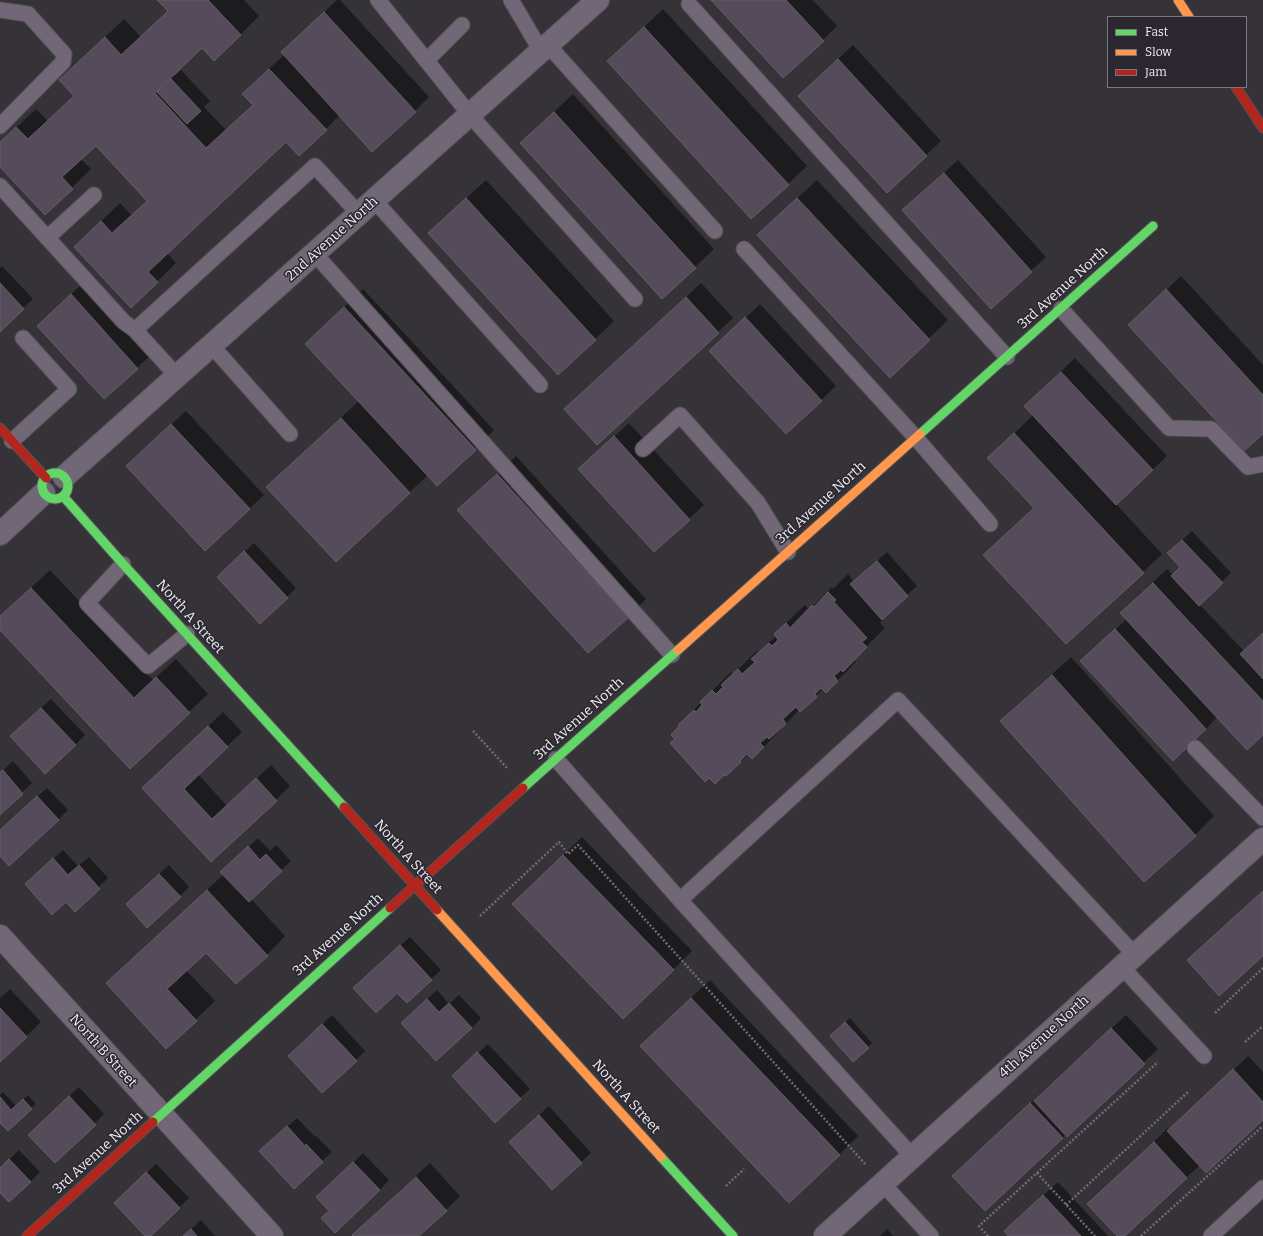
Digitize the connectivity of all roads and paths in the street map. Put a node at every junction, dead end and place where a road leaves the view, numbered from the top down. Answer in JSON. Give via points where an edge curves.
{"nodes":[{"id":1,"x":378,"y":0,"type":"edge"},
{"id":2,"x":511,"y":0,"type":"edge"},
{"id":3,"x":598,"y":0,"type":"edge"},
{"id":4,"x":1178,"y":0,"type":"edge"},
{"id":5,"x":689,"y":4,"type":"dead end"},
{"id":6,"x":0,"y":10,"type":"edge"},
{"id":7,"x":1188,"y":16,"type":"edge"},
{"id":8,"x":462,"y":26,"type":"dead end"},
{"id":9,"x":544,"y":48,"type":"junction"},
{"id":10,"x":427,"y":60,"type":"junction"},
{"id":11,"x":1237,"y":88,"type":"edge"},
{"id":12,"x":470,"y":114,"type":"junction"},
{"id":13,"x":0,"y":126,"type":"edge"},
{"id":14,"x":1263,"y":128,"type":"edge"},
{"id":15,"x":0,"y":186,"type":"edge"},
{"id":16,"x":94,"y":195,"type":"dead end"},
{"id":17,"x":367,"y":207,"type":"junction"},
{"id":18,"x":1153,"y":226,"type":"dead end"},
{"id":19,"x":715,"y":231,"type":"dead end"},
{"id":20,"x":47,"y":238,"type":"junction"},
{"id":21,"x":744,"y":249,"type":"dead end"},
{"id":22,"x":315,"y":254,"type":"junction"},
{"id":23,"x":635,"y":299,"type":"dead end"},
{"id":24,"x":1061,"y":309,"type":"junction"},
{"id":25,"x":135,"y":330,"type":"junction"},
{"id":26,"x":23,"y":338,"type":"dead end"},
{"id":27,"x":212,"y":346,"type":"junction"},
{"id":28,"x":1007,"y":357,"type":"junction"},
{"id":29,"x":178,"y":377,"type":"junction"},
{"id":30,"x":540,"y":384,"type":"dead end"},
{"id":31,"x":0,"y":428,"type":"edge"},
{"id":32,"x":290,"y":434,"type":"dead end"},
{"id":33,"x":916,"y":438,"type":"junction"},
{"id":34,"x":12,"y":441,"type":"junction"},
{"id":35,"x":643,"y":449,"type":"dead end"},
{"id":36,"x":1263,"y":464,"type":"edge"},
{"id":37,"x":54,"y":486,"type":"junction"},
{"id":38,"x":990,"y":524,"type":"dead end"},
{"id":39,"x":0,"y":534,"type":"edge"},
{"id":40,"x":788,"y":552,"type":"junction"},
{"id":41,"x":122,"y":564,"type":"junction"},
{"id":42,"x":187,"y":634,"type":"junction"},
{"id":43,"x":672,"y":655,"type":"junction"},
{"id":44,"x":473,"y":731,"type":"dead end"},
{"id":45,"x":1195,"y":748,"type":"dead end"},
{"id":46,"x":556,"y":758,"type":"junction"},
{"id":47,"x":511,"y":772,"type":"dead end"},
{"id":48,"x":1263,"y":818,"type":"edge"},
{"id":49,"x":1263,"y":839,"type":"edge"},
{"id":50,"x":414,"y":885,"type":"junction"},
{"id":51,"x":680,"y":900,"type":"junction"},
{"id":52,"x":480,"y":916,"type":"dead end"},
{"id":53,"x":0,"y":936,"type":"edge"},
{"id":54,"x":1128,"y":961,"type":"junction"},
{"id":55,"x":1263,"y":968,"type":"edge"},
{"id":56,"x":1215,"y":1013,"type":"dead end"},
{"id":57,"x":1263,"y":1026,"type":"edge"},
{"id":58,"x":1245,"y":1042,"type":"dead end"},
{"id":59,"x":1204,"y":1056,"type":"dead end"},
{"id":60,"x":1158,"y":1062,"type":"dead end"},
{"id":61,"x":1188,"y":1092,"type":"dead end"},
{"id":62,"x":161,"y":1114,"type":"junction"},
{"id":63,"x":1263,"y":1126,"type":"edge"},
{"id":64,"x":913,"y":1157,"type":"junction"},
{"id":65,"x":744,"y":1169,"type":"dead end"},
{"id":66,"x":1037,"y":1172,"type":"junction"},
{"id":67,"x":877,"y":1177,"type":"junction"},
{"id":68,"x":726,"y":1186,"type":"dead end"},
{"id":69,"x":1263,"y":1188,"type":"edge"},
{"id":70,"x":1066,"y":1205,"type":"junction"},
{"id":71,"x":27,"y":1236,"type":"edge"},
{"id":72,"x":272,"y":1236,"type":"edge"},
{"id":73,"x":733,"y":1236,"type":"edge"},
{"id":74,"x":825,"y":1236,"type":"edge"},
{"id":75,"x":931,"y":1236,"type":"edge"},
{"id":76,"x":988,"y":1236,"type":"edge"},
{"id":77,"x":1095,"y":1236,"type":"edge"},
{"id":78,"x":1141,"y":1236,"type":"edge"},
{"id":79,"x":1212,"y":1236,"type":"edge"}],
"edges":[{"from":1,"to":10,"type":"lane"},
{"from":2,"to":9,"type":"lane"},
{"from":3,"to":9,"type":"street","name":"2nd Avenue North"},
{"from":4,"to":7,"type":"main road"},
{"from":5,"to":28,"type":"lane"},
{"from":6,"to":13,"type":"lane","via":[[28,14],[64,54],[63,62]]},
{"from":8,"to":10,"type":"lane"},
{"from":9,"to":12,"type":"street","name":"2nd Avenue North"},
{"from":9,"to":19,"type":"lane"},
{"from":10,"to":12,"type":"lane"},
{"from":11,"to":14,"type":"main road"},
{"from":12,"to":17,"type":"street","name":"2nd Avenue North"},
{"from":12,"to":23,"type":"lane"},
{"from":15,"to":20,"type":"lane"},
{"from":16,"to":20,"type":"lane"},
{"from":17,"to":22,"type":"street","name":"2nd Avenue North"},
{"from":17,"to":25,"type":"lane","via":[[315,166]]},
{"from":17,"to":30,"type":"lane"},
{"from":18,"to":24,"type":"main road","name":"3rd Avenue North"},
{"from":20,"to":25,"type":"lane","via":[[124,322]]},
{"from":21,"to":33,"type":"lane"},
{"from":22,"to":27,"type":"street","name":"2nd Avenue North"},
{"from":22,"to":43,"type":"lane"},
{"from":24,"to":28,"type":"main road","name":"3rd Avenue North"},
{"from":24,"to":36,"type":"lane","via":[[1169,428],[1211,429],[1248,467]]},
{"from":25,"to":29,"type":"lane"},
{"from":26,"to":34,"type":"lane","via":[[69,389]]},
{"from":27,"to":29,"type":"street","name":"2nd Avenue North"},
{"from":27,"to":32,"type":"lane"},
{"from":28,"to":33,"type":"main road","name":"3rd Avenue North"},
{"from":29,"to":37,"type":"street","name":"2nd Avenue North"},
{"from":31,"to":34,"type":"main road","name":"North A Street"},
{"from":33,"to":38,"type":"lane"},
{"from":33,"to":40,"type":"main road","name":"3rd Avenue North"},
{"from":34,"to":37,"type":"main road","name":"North A Street"},
{"from":35,"to":40,"type":"lane","via":[[680,415],[758,503]]},
{"from":37,"to":39,"type":"street","name":"2nd Avenue North"},
{"from":37,"to":41,"type":"main road","name":"North A Street"},
{"from":40,"to":43,"type":"main road","name":"3rd Avenue North"},
{"from":41,"to":42,"type":"main road","name":"North A Street"},
{"from":41,"to":42,"type":"lane","via":[[88,603],[148,666]]},
{"from":42,"to":50,"type":"main road","name":"North A Street"},
{"from":43,"to":46,"type":"main road","name":"3rd Avenue North"},
{"from":44,"to":47,"type":"path"},
{"from":45,"to":48,"type":"lane"},
{"from":46,"to":50,"type":"main road","name":"3rd Avenue North"},
{"from":46,"to":51,"type":"lane"},
{"from":49,"to":54,"type":"street","name":"4th Avenue North"},
{"from":50,"to":62,"type":"main road","name":"3rd Avenue North"},
{"from":50,"to":73,"type":"main road","name":"North A Street"},
{"from":51,"to":54,"type":"lane","via":[[898,700]]},
{"from":51,"to":64,"type":"lane"},
{"from":52,"to":67,"type":"path","via":[[558,842],[568,854],[578,845]]},
{"from":53,"to":62,"type":"street","name":"North B Street"},
{"from":54,"to":59,"type":"lane"},
{"from":54,"to":64,"type":"street","name":"4th Avenue North"},
{"from":55,"to":56,"type":"path"},
{"from":57,"to":58,"type":"path"},
{"from":60,"to":66,"type":"path"},
{"from":61,"to":70,"type":"path"},
{"from":62,"to":71,"type":"main road","name":"3rd Avenue North"},
{"from":62,"to":72,"type":"street","name":"North B Street"},
{"from":63,"to":78,"type":"path"},
{"from":64,"to":67,"type":"street","name":"4th Avenue North"},
{"from":65,"to":68,"type":"path"},
{"from":66,"to":70,"type":"path"},
{"from":66,"to":76,"type":"path","via":[[978,1226]]},
{"from":67,"to":74,"type":"street","name":"4th Avenue North"},
{"from":67,"to":75,"type":"lane"},
{"from":69,"to":79,"type":"lane"},
{"from":70,"to":77,"type":"path"}]}
